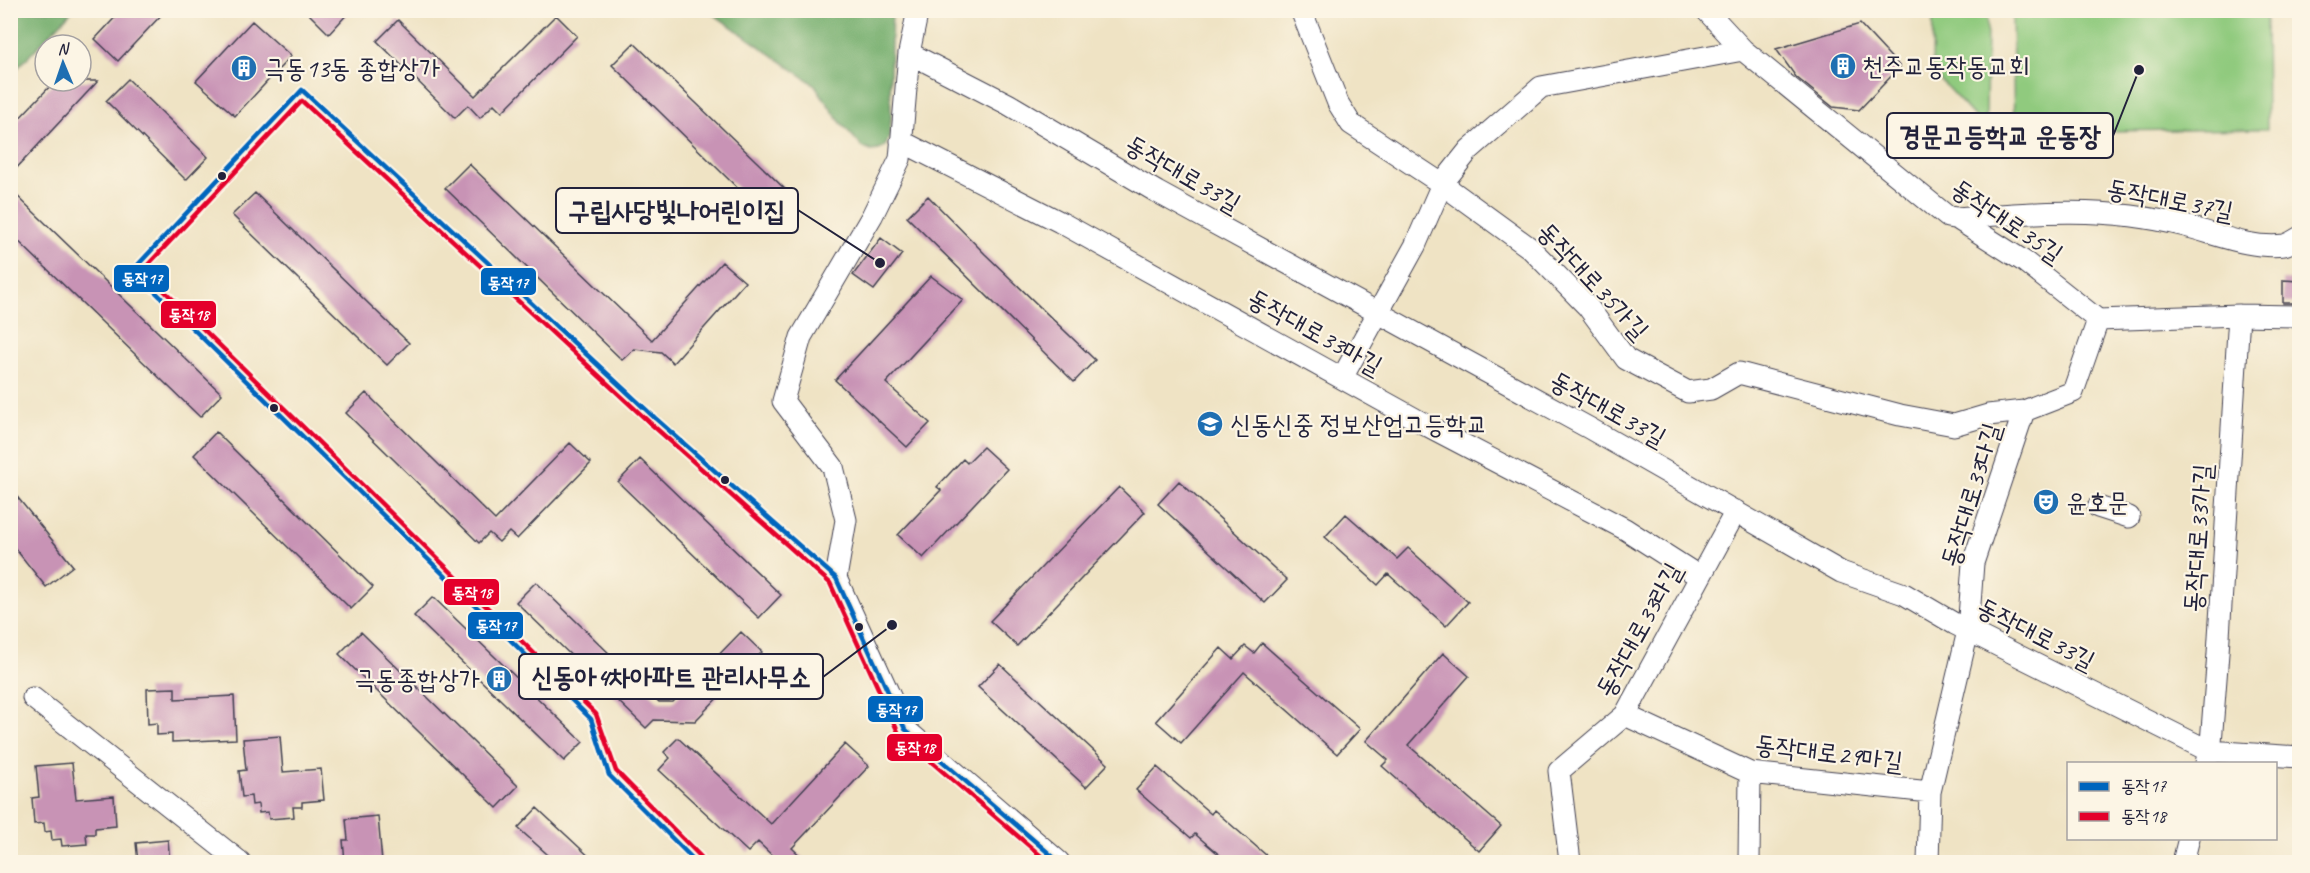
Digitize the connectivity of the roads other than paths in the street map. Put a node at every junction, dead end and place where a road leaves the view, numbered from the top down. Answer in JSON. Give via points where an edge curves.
{"nodes":[{"id":1,"x":918,"y":10,"type":"edge"},
{"id":2,"x":1301,"y":10,"type":"edge"},
{"id":3,"x":1706,"y":10,"type":"edge"},
{"id":4,"x":1743,"y":50,"type":"junction"},
{"id":5,"x":909,"y":53,"type":"junction"},
{"id":6,"x":901,"y":141,"type":"junction"},
{"id":7,"x":1442,"y":184,"type":"junction"},
{"id":8,"x":1956,"y":218,"type":"junction"},
{"id":9,"x":2300,"y":237,"type":"edge"},
{"id":10,"x":1377,"y":314,"type":"junction"},
{"id":11,"x":2239,"y":315,"type":"junction"},
{"id":12,"x":2300,"y":316,"type":"edge"},
{"id":13,"x":2098,"y":320,"type":"junction"},
{"id":14,"x":1342,"y":378,"type":"junction"},
{"id":15,"x":2024,"y":411,"type":"junction"},
{"id":16,"x":2098,"y":507,"type":"dead end"},
{"id":17,"x":1736,"y":511,"type":"junction"},
{"id":18,"x":2129,"y":518,"type":"dead end"},
{"id":19,"x":1700,"y":577,"type":"junction"},
{"id":20,"x":1968,"y":631,"type":"junction"},
{"id":21,"x":33,"y":698,"type":"dead end"},
{"id":22,"x":1625,"y":715,"type":"junction"},
{"id":23,"x":2208,"y":757,"type":"edge"},
{"id":24,"x":2300,"y":757,"type":"edge"},
{"id":25,"x":1750,"y":773,"type":"junction"},
{"id":26,"x":1930,"y":792,"type":"junction"},
{"id":27,"x":2188,"y":840,"type":"edge"},
{"id":28,"x":240,"y":862,"type":"edge"},
{"id":29,"x":1059,"y":862,"type":"edge"},
{"id":30,"x":1570,"y":862,"type":"edge"},
{"id":31,"x":1749,"y":862,"type":"edge"},
{"id":32,"x":1928,"y":862,"type":"edge"},
{"id":33,"x":2183,"y":862,"type":"edge"}],
"edges":[{"from":1,"to":5,"type":"street"},
{"from":2,"to":7,"type":"street","name":"동작대로35가길","via":[[1338,103],[1352,124]]},
{"from":3,"to":4,"type":"street","name":"동작대로35길"},
{"from":4,"to":7,"type":"street","via":[[1541,87],[1469,150]]},
{"from":4,"to":8,"type":"street","name":"동작대로35길","via":[[1948,217]]},
{"from":5,"to":6,"type":"street"},
{"from":5,"to":10,"type":"street","name":"동작대로33길","via":[[1008,104]]},
{"from":6,"to":14,"type":"street","name":"동작대로33마길","via":[[1060,222]]},
{"from":6,"to":29,"type":"street","via":[[900,159],[872,216],[801,337],[783,401],[833,467],[846,520],[836,578],[905,729]]},
{"from":7,"to":10,"type":"street","via":[[1415,246]]},
{"from":7,"to":15,"type":"street","name":"동작대로35가길","via":[[1530,248],[1588,307],[1626,359],[1688,392],[1711,389],[1739,373],[1954,425],[1988,415]]},
{"from":8,"to":9,"type":"street","name":"동작대로37길","via":[[2031,212],[2110,212],[2182,225],[2244,243],[2286,245]]},
{"from":8,"to":13,"type":"street","name":"동작대로35길","via":[[2025,262]]},
{"from":10,"to":14,"type":"street"},
{"from":10,"to":17,"type":"street","name":"동작대로33길"},
{"from":11,"to":12,"type":"street"},
{"from":11,"to":13,"type":"street"},
{"from":11,"to":23,"type":"street","name":"동작대로33가길"},
{"from":13,"to":15,"type":"street","name":"동작대로35가길","via":[[2073,392]]},
{"from":14,"to":19,"type":"street","name":"동작대로33마길","via":[[1625,529]]},
{"from":15,"to":20,"type":"street","name":"동작대로33다길","via":[[1973,563]]},
{"from":16,"to":18,"type":"street"},
{"from":17,"to":19,"type":"street","name":"동작대로33라길"},
{"from":17,"to":20,"type":"street","name":"동작대로33길","via":[[1841,572],[1904,594]]},
{"from":19,"to":22,"type":"street","name":"동작대로33라길"},
{"from":20,"to":23,"type":"street","name":"동작대로33길"},
{"from":20,"to":26,"type":"street","name":"동작대로33다길"},
{"from":21,"to":28,"type":"street"},
{"from":22,"to":25,"type":"street","name":"동작대로29마길"},
{"from":22,"to":30,"type":"street","name":"동작대로33라길","via":[[1559,771]]},
{"from":23,"to":24,"type":"street","name":"동작대로33길"},
{"from":25,"to":26,"type":"street","name":"동작대로29마길"},
{"from":25,"to":31,"type":"street"},
{"from":26,"to":32,"type":"street","name":"동작대로33다길"},
{"from":27,"to":33,"type":"street"}]}
